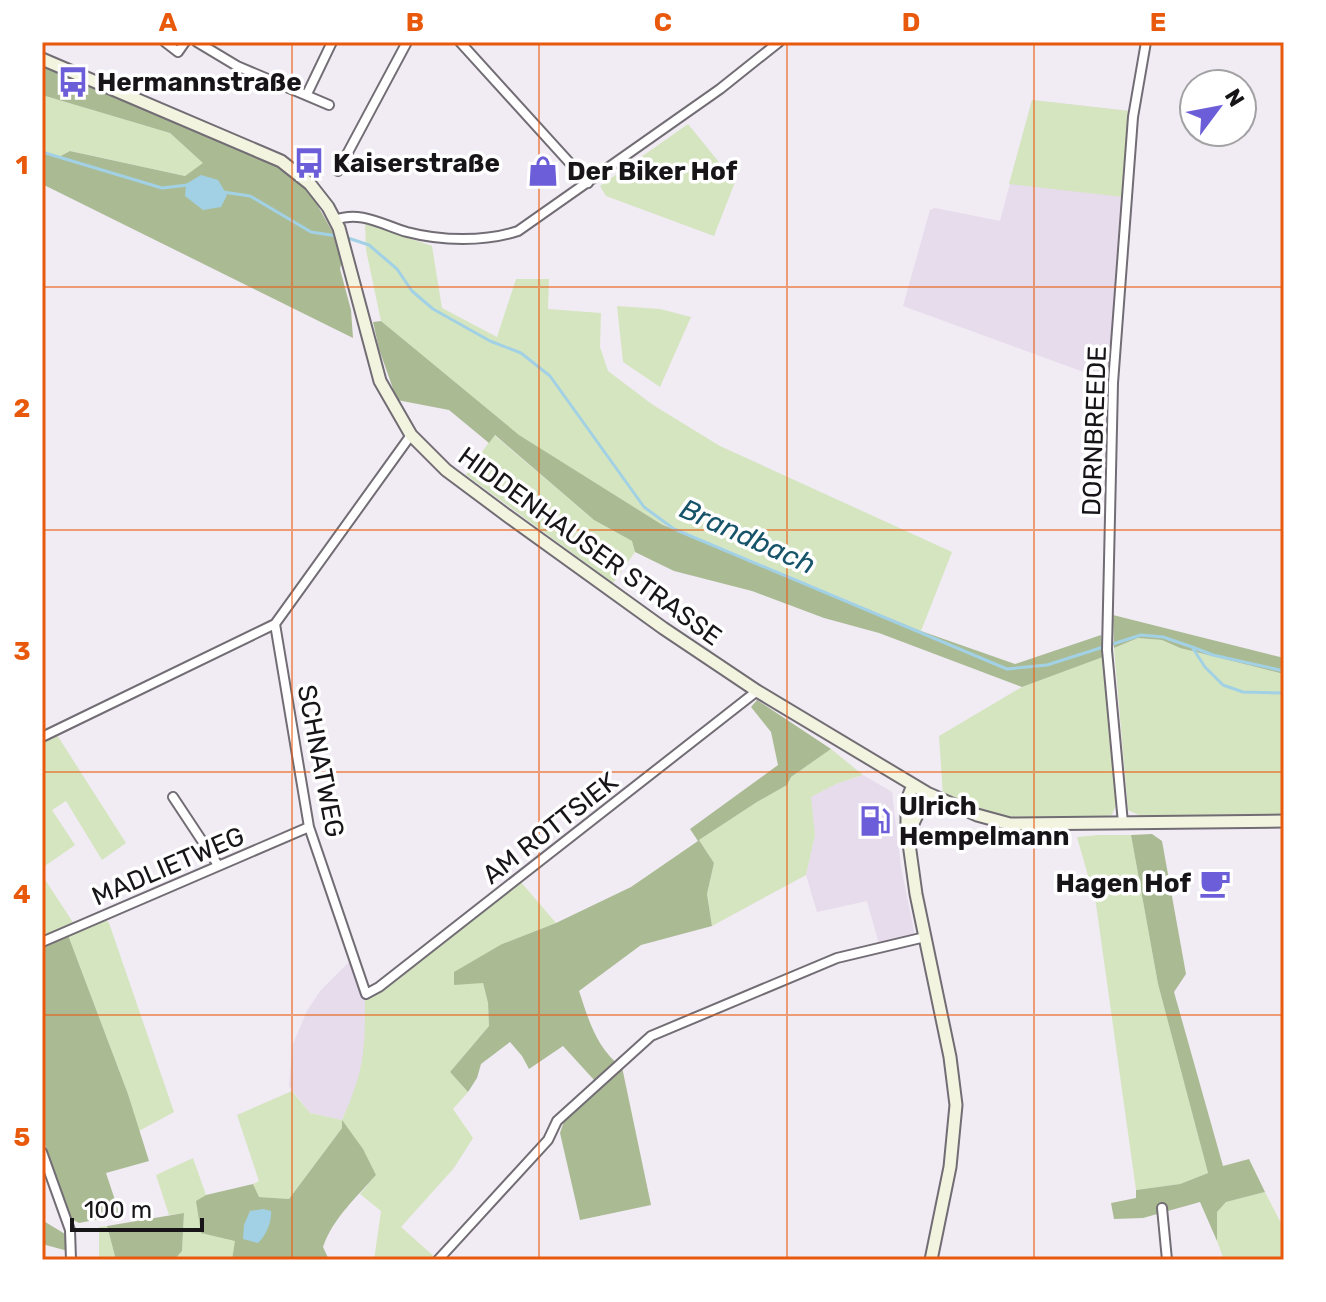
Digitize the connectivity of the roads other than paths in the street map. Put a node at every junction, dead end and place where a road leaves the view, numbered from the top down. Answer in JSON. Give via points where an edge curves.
{"nodes":[{"id":1,"x":165,"y":42,"type":"edge"},
{"id":2,"x":185,"y":42,"type":"edge"},
{"id":3,"x":197,"y":42,"type":"edge"},
{"id":4,"x":332,"y":42,"type":"edge"},
{"id":5,"x":407,"y":42,"type":"edge"},
{"id":6,"x":460,"y":42,"type":"edge"},
{"id":7,"x":779,"y":42,"type":"edge"},
{"id":8,"x":1146,"y":42,"type":"edge"},
{"id":9,"x":42,"y":59,"type":"edge"},
{"id":10,"x":307,"y":94,"type":"junction"},
{"id":11,"x":329,"y":105,"type":"dead end"},
{"id":12,"x":338,"y":171,"type":"dead end"},
{"id":13,"x":588,"y":183,"type":"junction"},
{"id":14,"x":337,"y":224,"type":"junction"},
{"id":15,"x":411,"y":435,"type":"junction"},
{"id":16,"x":275,"y":624,"type":"junction"},
{"id":17,"x":757,"y":691,"type":"junction"},
{"id":18,"x":42,"y":737,"type":"edge"},
{"id":19,"x":913,"y":785,"type":"junction"},
{"id":20,"x":927,"y":793,"type":"junction"},
{"id":21,"x":173,"y":797,"type":"dead end"},
{"id":22,"x":1284,"y":821,"type":"edge"},
{"id":23,"x":1123,"y":823,"type":"junction"},
{"id":24,"x":309,"y":827,"type":"junction"},
{"id":25,"x":910,"y":854,"type":"junction"},
{"id":26,"x":218,"y":865,"type":"junction"},
{"id":27,"x":925,"y":937,"type":"junction"},
{"id":28,"x":42,"y":942,"type":"edge"},
{"id":29,"x":366,"y":994,"type":"joint"},
{"id":30,"x":42,"y":1152,"type":"edge"},
{"id":31,"x":1162,"y":1208,"type":"dead end"},
{"id":32,"x":1167,"y":1258,"type":"edge"},
{"id":33,"x":71,"y":1260,"type":"edge"},
{"id":34,"x":438,"y":1260,"type":"edge"},
{"id":35,"x":931,"y":1260,"type":"edge"},
{"id":36,"x":1177,"y":1260,"type":"edge"}],
"edges":[{"from":1,"to":2,"type":"street","via":[[178,52]]},
{"from":3,"to":10,"type":"street","via":[[237,66]]},
{"from":4,"to":10,"type":"street"},
{"from":5,"to":12,"type":"street"},
{"from":6,"to":13,"type":"street"},
{"from":7,"to":13,"type":"street"},
{"from":8,"to":23,"type":"street","name":"DORNBREEDE","via":[[1133,117],[1113,383],[1107,654]]},
{"from":9,"to":14,"type":"main road","name":"HIDDENHAUSER STRASSE","via":[[281,161],[310,184]]},
{"from":10,"to":11,"type":"street"},
{"from":13,"to":14,"type":"street","via":[[531,224],[503,236],[446,238],[352,215]]},
{"from":14,"to":15,"type":"main road","name":"HIDDENHAUSER STRASSE","via":[[380,381]]},
{"from":15,"to":16,"type":"street"},
{"from":15,"to":17,"type":"main road","name":"HIDDENHAUSER STRASSE","via":[[446,470],[509,517]]},
{"from":16,"to":18,"type":"street"},
{"from":16,"to":24,"type":"street","name":"SCHNATWEG"},
{"from":17,"to":19,"type":"main road","name":"HIDDENHAUSER STRASSE"},
{"from":17,"to":29,"type":"street","name":"AM ROTTSIEK"},
{"from":19,"to":20,"type":"main road","name":"HIDDENHAUSER STRASSE"},
{"from":19,"to":25,"type":"main road","via":[[907,800]]},
{"from":20,"to":23,"type":"main road","name":"HIDDENHAUSER STRASSE","via":[[1010,824]]},
{"from":20,"to":25,"type":"main road","via":[[911,829]]},
{"from":21,"to":26,"type":"street"},
{"from":22,"to":23,"type":"main road","name":"HIDDENHAUSER STRASSE"},
{"from":24,"to":26,"type":"street","name":"MADLIETWEG"},
{"from":24,"to":29,"type":"street","name":"SCHNATWEG"},
{"from":25,"to":27,"type":"main road"},
{"from":26,"to":28,"type":"street","name":"MADLIETWEG"},
{"from":27,"to":34,"type":"street","via":[[837,958],[651,1036],[557,1121],[548,1140]]},
{"from":27,"to":35,"type":"main road","via":[[956,1105]]},
{"from":30,"to":33,"type":"street","via":[[70,1230]]},
{"from":31,"to":32,"type":"street"},
{"from":32,"to":36,"type":"street"}]}
